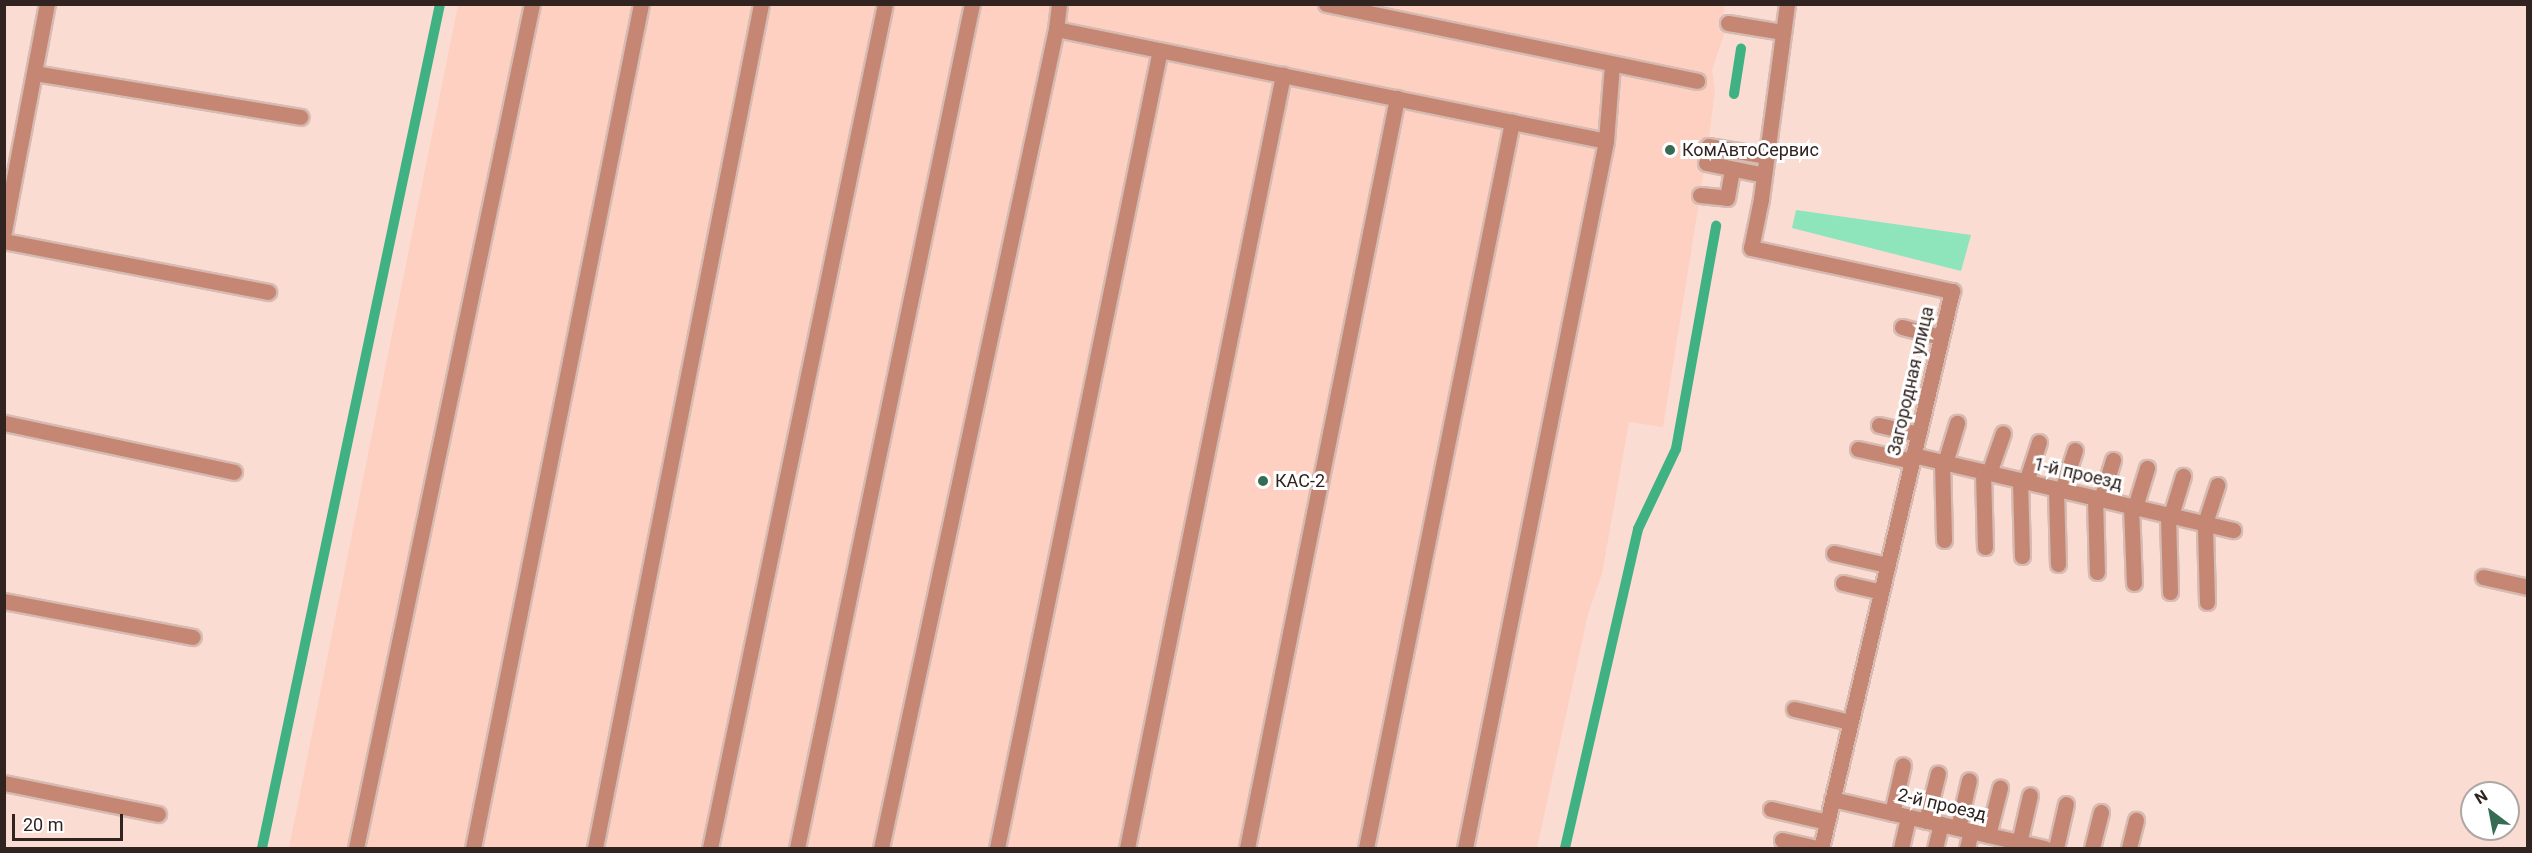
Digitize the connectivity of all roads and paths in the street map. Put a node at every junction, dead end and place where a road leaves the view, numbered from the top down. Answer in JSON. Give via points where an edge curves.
{"nodes":[{"id":1,"x":47,"y":4,"type":"edge"},
{"id":2,"x":532,"y":4,"type":"edge"},
{"id":3,"x":641,"y":4,"type":"edge"},
{"id":4,"x":761,"y":4,"type":"edge"},
{"id":5,"x":885,"y":4,"type":"edge"},
{"id":6,"x":972,"y":4,"type":"edge"},
{"id":7,"x":1059,"y":4,"type":"edge"},
{"id":8,"x":1326,"y":4,"type":"edge"},
{"id":9,"x":1787,"y":4,"type":"edge"},
{"id":10,"x":1728,"y":23,"type":"dead end"},
{"id":11,"x":1056,"y":29,"type":"junction"},
{"id":12,"x":1784,"y":32,"type":"junction"},
{"id":13,"x":1160,"y":50,"type":"junction"},
{"id":14,"x":1612,"y":64,"type":"junction"},
{"id":15,"x":35,"y":73,"type":"junction"},
{"id":16,"x":1283,"y":75,"type":"junction"},
{"id":17,"x":1697,"y":81,"type":"dead end"},
{"id":18,"x":1397,"y":98,"type":"junction"},
{"id":19,"x":300,"y":117,"type":"dead end"},
{"id":20,"x":1512,"y":122,"type":"junction"},
{"id":21,"x":1606,"y":141,"type":"junction"},
{"id":22,"x":1708,"y":146,"type":"dead end"},
{"id":23,"x":1767,"y":156,"type":"junction"},
{"id":24,"x":1706,"y":163,"type":"dead end"},
{"id":25,"x":1732,"y":169,"type":"junction"},
{"id":26,"x":1764,"y":175,"type":"junction"},
{"id":27,"x":1700,"y":195,"type":"dead end"},
{"id":28,"x":4,"y":231,"type":"edge"},
{"id":29,"x":4,"y":241,"type":"edge"},
{"id":30,"x":268,"y":292,"type":"dead end"},
{"id":31,"x":1902,"y":327,"type":"dead end"},
{"id":32,"x":1941,"y":337,"type":"junction"},
{"id":33,"x":4,"y":423,"type":"edge"},
{"id":34,"x":1957,"y":423,"type":"dead end"},
{"id":35,"x":1879,"y":425,"type":"dead end"},
{"id":36,"x":2003,"y":433,"type":"dead end"},
{"id":37,"x":1918,"y":434,"type":"junction"},
{"id":38,"x":2039,"y":442,"type":"dead end"},
{"id":39,"x":1858,"y":449,"type":"dead end"},
{"id":40,"x":2075,"y":450,"type":"dead end"},
{"id":41,"x":1912,"y":458,"type":"junction"},
{"id":42,"x":2113,"y":460,"type":"dead end"},
{"id":43,"x":1943,"y":462,"type":"junction"},
{"id":44,"x":2147,"y":468,"type":"dead end"},
{"id":45,"x":234,"y":472,"type":"dead end"},
{"id":46,"x":1986,"y":473,"type":"junction"},
{"id":47,"x":2183,"y":476,"type":"dead end"},
{"id":48,"x":2023,"y":481,"type":"junction"},
{"id":49,"x":2217,"y":485,"type":"dead end"},
{"id":50,"x":2059,"y":490,"type":"junction"},
{"id":51,"x":2098,"y":498,"type":"junction"},
{"id":52,"x":2133,"y":507,"type":"junction"},
{"id":53,"x":2169,"y":515,"type":"junction"},
{"id":54,"x":2205,"y":523,"type":"junction"},
{"id":55,"x":2233,"y":530,"type":"dead end"},
{"id":56,"x":1944,"y":540,"type":"dead end"},
{"id":57,"x":1984,"y":547,"type":"dead end"},
{"id":58,"x":1834,"y":553,"type":"dead end"},
{"id":59,"x":2022,"y":556,"type":"dead end"},
{"id":60,"x":2058,"y":564,"type":"dead end"},
{"id":61,"x":1887,"y":565,"type":"junction"},
{"id":62,"x":2097,"y":572,"type":"dead end"},
{"id":63,"x":2483,"y":577,"type":"dead end"},
{"id":64,"x":1843,"y":583,"type":"dead end"},
{"id":65,"x":2133,"y":583,"type":"dead end"},
{"id":66,"x":2528,"y":587,"type":"edge"},
{"id":67,"x":1881,"y":591,"type":"junction"},
{"id":68,"x":2170,"y":592,"type":"dead end"},
{"id":69,"x":4,"y":601,"type":"edge"},
{"id":70,"x":2207,"y":602,"type":"dead end"},
{"id":71,"x":194,"y":637,"type":"dead end"},
{"id":72,"x":1794,"y":709,"type":"dead end"},
{"id":73,"x":1850,"y":722,"type":"junction"},
{"id":74,"x":1903,"y":765,"type":"dead end"},
{"id":75,"x":1938,"y":773,"type":"dead end"},
{"id":76,"x":1969,"y":780,"type":"dead end"},
{"id":77,"x":4,"y":783,"type":"edge"},
{"id":78,"x":2000,"y":788,"type":"dead end"},
{"id":79,"x":2030,"y":795,"type":"dead end"},
{"id":80,"x":1832,"y":799,"type":"junction"},
{"id":81,"x":2066,"y":804,"type":"dead end"},
{"id":82,"x":1771,"y":808,"type":"dead end"},
{"id":83,"x":2101,"y":812,"type":"dead end"},
{"id":84,"x":1892,"y":813,"type":"junction"},
{"id":85,"x":158,"y":814,"type":"dead end"},
{"id":86,"x":1908,"y":817,"type":"junction"},
{"id":87,"x":2136,"y":820,"type":"dead end"},
{"id":88,"x":1827,"y":822,"type":"junction"},
{"id":89,"x":1933,"y":823,"type":"junction"},
{"id":90,"x":1964,"y":830,"type":"junction"},
{"id":91,"x":1988,"y":836,"type":"junction"},
{"id":92,"x":1782,"y":840,"type":"dead end"},
{"id":93,"x":2009,"y":844,"type":"edge"},
{"id":94,"x":2039,"y":848,"type":"edge"},
{"id":95,"x":356,"y":849,"type":"edge"},
{"id":96,"x":473,"y":849,"type":"edge"},
{"id":97,"x":595,"y":849,"type":"edge"},
{"id":98,"x":710,"y":849,"type":"edge"},
{"id":99,"x":797,"y":849,"type":"edge"},
{"id":100,"x":881,"y":849,"type":"edge"},
{"id":101,"x":997,"y":849,"type":"edge"},
{"id":102,"x":1127,"y":849,"type":"edge"},
{"id":103,"x":1247,"y":849,"type":"edge"},
{"id":104,"x":1366,"y":849,"type":"edge"},
{"id":105,"x":1466,"y":849,"type":"edge"},
{"id":106,"x":1819,"y":849,"type":"edge"},
{"id":107,"x":1901,"y":849,"type":"edge"},
{"id":108,"x":1935,"y":849,"type":"edge"},
{"id":109,"x":1967,"y":849,"type":"edge"},
{"id":110,"x":2056,"y":849,"type":"edge"},
{"id":111,"x":2092,"y":849,"type":"edge"},
{"id":112,"x":2129,"y":849,"type":"edge"}],
"edges":[{"from":1,"to":15,"type":"street"},
{"from":2,"to":95,"type":"street"},
{"from":3,"to":96,"type":"street"},
{"from":4,"to":97,"type":"street"},
{"from":5,"to":98,"type":"street"},
{"from":6,"to":99,"type":"street"},
{"from":7,"to":11,"type":"street"},
{"from":8,"to":14,"type":"street"},
{"from":9,"to":12,"type":"street","name":"Загородная улица"},
{"from":10,"to":12,"type":"street"},
{"from":11,"to":13,"type":"street"},
{"from":11,"to":100,"type":"street"},
{"from":12,"to":23,"type":"street","name":"Загородная улица"},
{"from":13,"to":16,"type":"street"},
{"from":13,"to":101,"type":"street"},
{"from":14,"to":17,"type":"street"},
{"from":14,"to":21,"type":"street"},
{"from":15,"to":19,"type":"street"},
{"from":15,"to":28,"type":"street"},
{"from":16,"to":18,"type":"street"},
{"from":16,"to":102,"type":"street"},
{"from":18,"to":20,"type":"street"},
{"from":18,"to":103,"type":"street"},
{"from":20,"to":21,"type":"street"},
{"from":20,"to":104,"type":"street"},
{"from":21,"to":105,"type":"street"},
{"from":22,"to":23,"type":"street"},
{"from":23,"to":26,"type":"street","name":"Загородная улица"},
{"from":24,"to":25,"type":"street"},
{"from":25,"to":26,"type":"street"},
{"from":25,"to":27,"type":"street","via":[[1727,198]]},
{"from":26,"to":32,"type":"street","name":"Загородная улица","via":[[1751,248],[1952,291]]},
{"from":29,"to":30,"type":"street"},
{"from":31,"to":32,"type":"street"},
{"from":32,"to":37,"type":"street","name":"Загородная улица"},
{"from":33,"to":45,"type":"street"},
{"from":34,"to":43,"type":"street"},
{"from":35,"to":37,"type":"street"},
{"from":36,"to":46,"type":"street"},
{"from":37,"to":41,"type":"street","name":"Загородная улица"},
{"from":38,"to":48,"type":"street"},
{"from":39,"to":41,"type":"street","name":"1-й проезд"},
{"from":40,"to":50,"type":"street"},
{"from":41,"to":43,"type":"street","name":"1-й проезд"},
{"from":41,"to":61,"type":"street","name":"Загородная улица"},
{"from":42,"to":51,"type":"street"},
{"from":43,"to":46,"type":"street","name":"1-й проезд"},
{"from":43,"to":56,"type":"street"},
{"from":44,"to":52,"type":"street"},
{"from":46,"to":48,"type":"street","name":"1-й проезд"},
{"from":46,"to":57,"type":"street"},
{"from":47,"to":53,"type":"street"},
{"from":48,"to":50,"type":"street","name":"1-й проезд"},
{"from":48,"to":59,"type":"street"},
{"from":49,"to":54,"type":"street"},
{"from":50,"to":51,"type":"street","name":"1-й проезд"},
{"from":50,"to":60,"type":"street"},
{"from":51,"to":52,"type":"street","name":"1-й проезд"},
{"from":51,"to":62,"type":"street"},
{"from":52,"to":53,"type":"street","name":"1-й проезд"},
{"from":52,"to":65,"type":"street"},
{"from":53,"to":54,"type":"street","name":"1-й проезд"},
{"from":53,"to":68,"type":"street"},
{"from":54,"to":55,"type":"street","name":"1-й проезд"},
{"from":54,"to":70,"type":"street"},
{"from":58,"to":61,"type":"street"},
{"from":61,"to":67,"type":"street","name":"Загородная улица"},
{"from":63,"to":66,"type":"street"},
{"from":64,"to":67,"type":"street"},
{"from":67,"to":73,"type":"street","name":"Загородная улица"},
{"from":69,"to":71,"type":"street"},
{"from":72,"to":73,"type":"street"},
{"from":73,"to":80,"type":"street","name":"Загородная улица"},
{"from":74,"to":84,"type":"street"},
{"from":75,"to":89,"type":"street"},
{"from":76,"to":90,"type":"street"},
{"from":77,"to":85,"type":"street"},
{"from":78,"to":91,"type":"street"},
{"from":79,"to":93,"type":"street"},
{"from":80,"to":84,"type":"street","name":"2-й проезд"},
{"from":80,"to":88,"type":"street","name":"Загородная улица"},
{"from":81,"to":110,"type":"street"},
{"from":82,"to":88,"type":"street"},
{"from":83,"to":111,"type":"street"},
{"from":84,"to":86,"type":"street","name":"2-й проезд"},
{"from":86,"to":89,"type":"street","name":"2-й проезд"},
{"from":86,"to":107,"type":"street"},
{"from":87,"to":112,"type":"street"},
{"from":88,"to":106,"type":"street","name":"Загородная улица"},
{"from":89,"to":90,"type":"street","name":"2-й проезд"},
{"from":89,"to":108,"type":"street"},
{"from":90,"to":91,"type":"street","name":"2-й проезд"},
{"from":90,"to":109,"type":"street"},
{"from":91,"to":93,"type":"street","name":"2-й проезд"},
{"from":92,"to":106,"type":"street"},
{"from":93,"to":94,"type":"street","name":"2-й проезд"}]}
